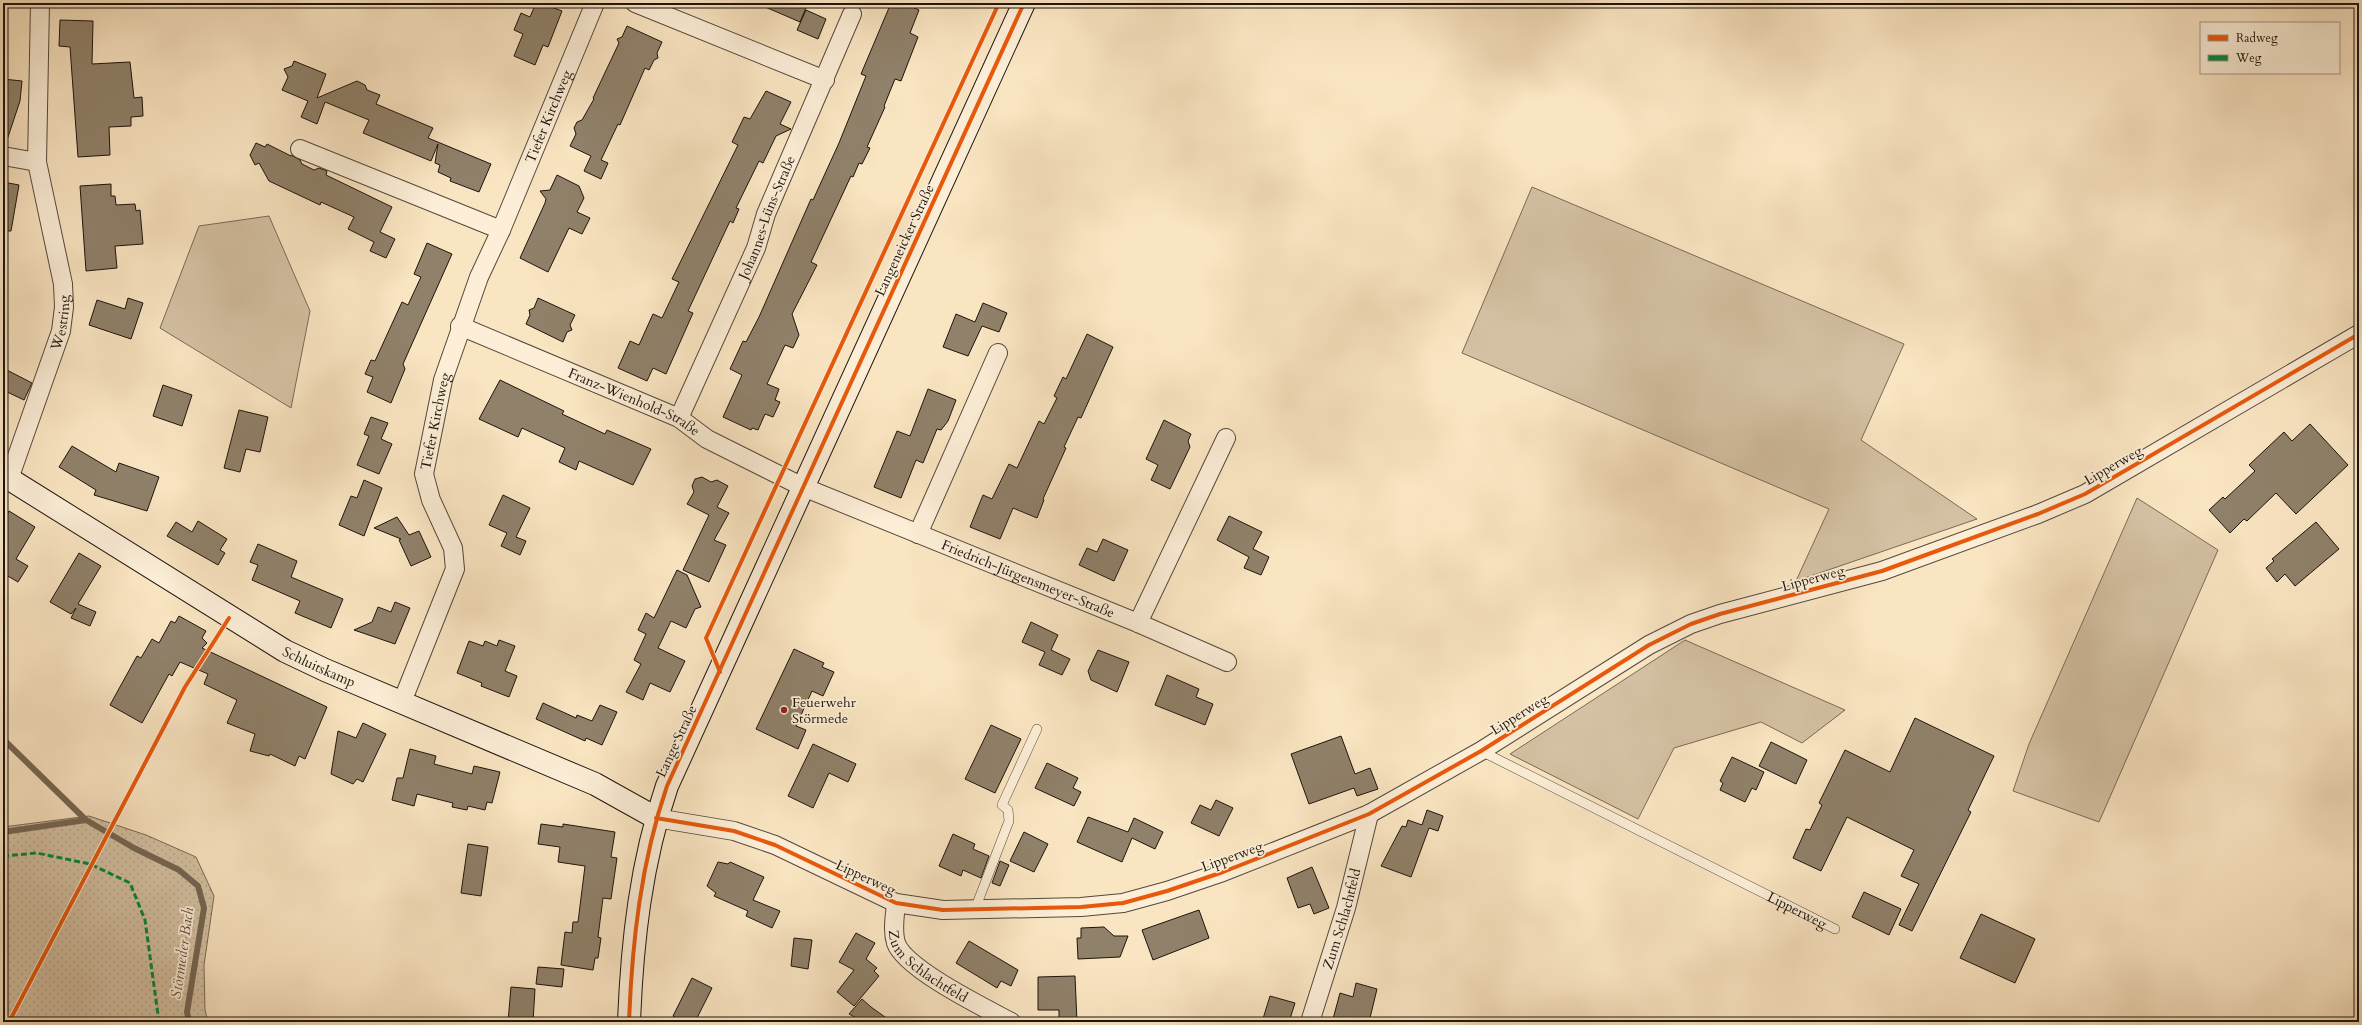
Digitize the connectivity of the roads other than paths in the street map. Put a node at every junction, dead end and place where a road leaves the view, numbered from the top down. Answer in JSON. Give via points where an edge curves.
{"nodes":[{"id":1,"x":40,"y":3,"type":"edge"},
{"id":2,"x":595,"y":3,"type":"edge"},
{"id":3,"x":635,"y":3,"type":"edge"},
{"id":4,"x":1024,"y":3,"type":"edge"},
{"id":5,"x":852,"y":14,"type":"dead end"},
{"id":6,"x":825,"y":80,"type":"junction"},
{"id":7,"x":300,"y":149,"type":"dead end"},
{"id":8,"x":3,"y":156,"type":"edge"},
{"id":9,"x":37,"y":162,"type":"junction"},
{"id":10,"x":501,"y":230,"type":"junction"},
{"id":11,"x":460,"y":326,"type":"junction"},
{"id":12,"x":2359,"y":334,"type":"edge"},
{"id":13,"x":998,"y":353,"type":"dead end"},
{"id":14,"x":679,"y":418,"type":"junction"},
{"id":15,"x":1226,"y":438,"type":"dead end"},
{"id":16,"x":6,"y":477,"type":"edge"},
{"id":17,"x":803,"y":487,"type":"junction"},
{"id":18,"x":918,"y":534,"type":"junction"},
{"id":19,"x":1138,"y":623,"type":"junction"},
{"id":20,"x":1227,"y":662,"type":"dead end"},
{"id":21,"x":402,"y":702,"type":"junction"},
{"id":22,"x":1037,"y":729,"type":"dead end"},
{"id":23,"x":1481,"y":751,"type":"junction"},
{"id":24,"x":1369,"y":814,"type":"junction"},
{"id":25,"x":656,"y":818,"type":"junction"},
{"id":26,"x":896,"y":903,"type":"junction"},
{"id":27,"x":975,"y":909,"type":"junction"},
{"id":28,"x":1835,"y":929,"type":"dead end"},
{"id":29,"x":629,"y":1022,"type":"edge"},
{"id":30,"x":1010,"y":1022,"type":"edge"},
{"id":31,"x":1310,"y":1022,"type":"edge"}],
"edges":[{"from":1,"to":9,"type":"street","name":"Westring"},
{"from":2,"to":10,"type":"street","name":"Tiefer Kirchweg"},
{"from":3,"to":6,"type":"street"},
{"from":4,"to":17,"type":"main road","name":"Langeneicker Straße"},
{"from":5,"to":6,"type":"street","name":"Johannes-Lüns-Straße"},
{"from":6,"to":14,"type":"street","name":"Johannes-Lüns-Straße","via":[[766,214],[756,248]]},
{"from":7,"to":10,"type":"street"},
{"from":8,"to":9,"type":"street"},
{"from":9,"to":16,"type":"street","name":"Westring","via":[[63,284],[64,307],[61,331]]},
{"from":10,"to":11,"type":"street","name":"Tiefer Kirchweg"},
{"from":11,"to":14,"type":"street","name":"Franz-Wienhold-Straße"},
{"from":11,"to":21,"type":"street","name":"Tiefer Kirchweg","via":[[443,380],[424,474],[431,500],[453,548],[455,569]]},
{"from":12,"to":23,"type":"street","name":"Lipperweg","via":[[2085,494],[2038,514],[1882,571],[1691,624],[1649,645]]},
{"from":13,"to":18,"type":"street"},
{"from":14,"to":17,"type":"street","name":"Franz-Wienhold-Straße","via":[[708,439]]},
{"from":15,"to":19,"type":"street"},
{"from":16,"to":21,"type":"main road","name":"Schluitskamp","via":[[286,651]]},
{"from":17,"to":18,"type":"street","name":"Friedrich-Jürgensmeyer-Straße"},
{"from":17,"to":25,"type":"main road","name":"Lange Straße","via":[[730,652],[676,765]]},
{"from":18,"to":19,"type":"street","name":"Friedrich-Jürgensmeyer-Straße"},
{"from":19,"to":20,"type":"street","name":"Friedrich-Jürgensmeyer-Straße"},
{"from":21,"to":25,"type":"main road","name":"Schluitskamp","via":[[595,784]]},
{"from":22,"to":27,"type":"lane","via":[[1002,805],[1008,810],[1009,821]]},
{"from":23,"to":24,"type":"street","name":"Lipperweg"},
{"from":23,"to":28,"type":"lane","name":"Lipperweg"},
{"from":24,"to":27,"type":"street","name":"Lipperweg","via":[[1223,872],[1123,903],[1081,907]]},
{"from":24,"to":31,"type":"street","name":"Zum Schlachtfeld","via":[[1346,908]]},
{"from":25,"to":26,"type":"street","name":"Lipperweg","via":[[734,831],[775,845]]},
{"from":25,"to":29,"type":"main road","name":"Lange Straße","via":[[640,899],[633,954]]},
{"from":26,"to":27,"type":"street","name":"Lipperweg","via":[[943,910]]},
{"from":26,"to":30,"type":"street","name":"Zum Schlachtfeld","via":[[894,927],[896,943],[902,954],[941,983]]}]}
